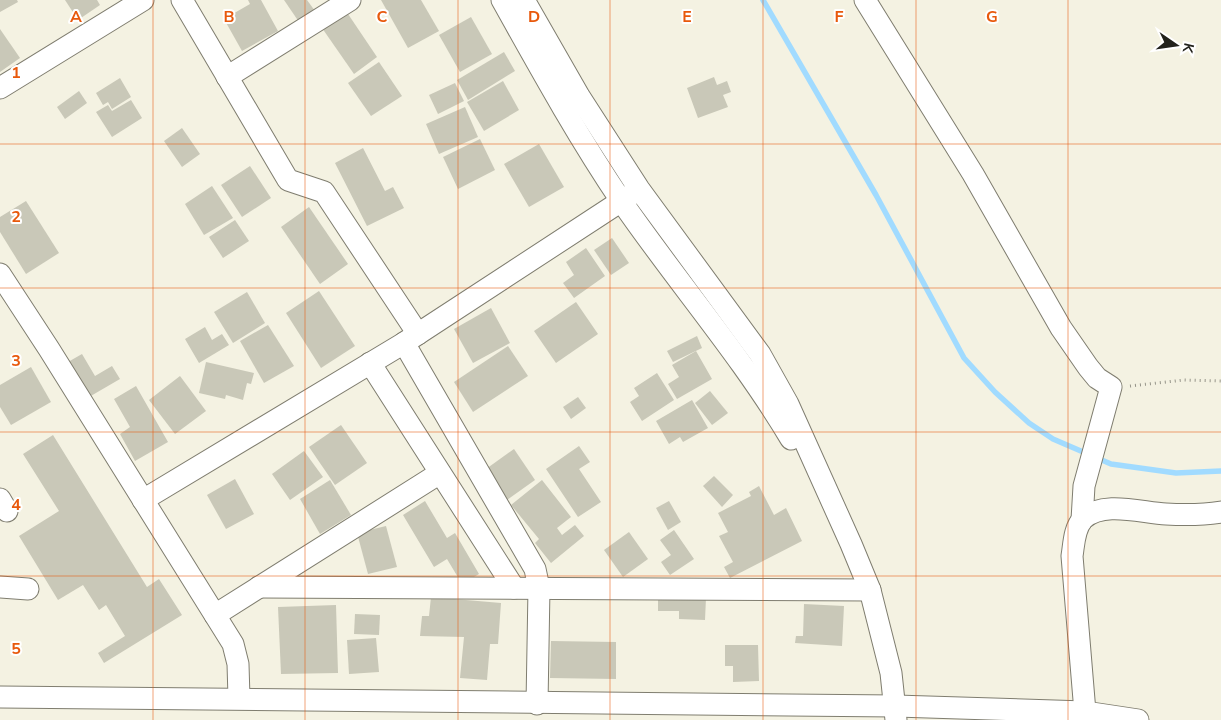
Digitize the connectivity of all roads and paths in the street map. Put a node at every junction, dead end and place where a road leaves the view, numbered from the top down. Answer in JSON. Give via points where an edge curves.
{"nodes":[{"id":1,"x":143,"y":0,"type":"edge"},
{"id":2,"x":182,"y":0,"type":"edge"},
{"id":3,"x":350,"y":0,"type":"edge"},
{"id":4,"x":502,"y":0,"type":"edge"},
{"id":5,"x":524,"y":0,"type":"edge"},
{"id":6,"x":865,"y":0,"type":"edge"},
{"id":7,"x":227,"y":77,"type":"junction"},
{"id":8,"x":0,"y":88,"type":"edge"},
{"id":9,"x":639,"y":189,"type":"junction"},
{"id":10,"x":622,"y":202,"type":"junction"},
{"id":11,"x":0,"y":274,"type":"edge"},
{"id":12,"x":411,"y":339,"type":"junction"},
{"id":13,"x":370,"y":363,"type":"junction"},
{"id":14,"x":1221,"y":381,"type":"edge"},
{"id":15,"x":1111,"y":388,"type":"junction"},
{"id":16,"x":440,"y":473,"type":"junction"},
{"id":17,"x":143,"y":500,"type":"junction"},
{"id":18,"x":1221,"y":512,"type":"edge"},
{"id":19,"x":838,"y":516,"type":"junction"},
{"id":20,"x":1082,"y":520,"type":"junction"},
{"id":21,"x":0,"y":587,"type":"edge"},
{"id":22,"x":259,"y":587,"type":"junction"},
{"id":23,"x":514,"y":588,"type":"junction"},
{"id":24,"x":539,"y":588,"type":"junction"},
{"id":25,"x":28,"y":589,"type":"dead end"},
{"id":26,"x":870,"y":590,"type":"junction"},
{"id":27,"x":215,"y":615,"type":"junction"},
{"id":28,"x":0,"y":696,"type":"edge"},
{"id":29,"x":239,"y":698,"type":"junction"},
{"id":30,"x":537,"y":704,"type":"junction"},
{"id":31,"x":859,"y":706,"type":"junction"},
{"id":32,"x":500,"y":712,"type":"edge"},
{"id":33,"x":1085,"y":712,"type":"junction"},
{"id":34,"x":896,"y":713,"type":"edge"},
{"id":35,"x":841,"y":720,"type":"edge"},
{"id":36,"x":1138,"y":720,"type":"edge"}],
"edges":[{"from":1,"to":8,"type":"street"},
{"from":2,"to":7,"type":"street"},
{"from":3,"to":7,"type":"street"},
{"from":4,"to":10,"type":"street","via":[[562,107]]},
{"from":5,"to":9,"type":"street","via":[[579,96]]},
{"from":6,"to":15,"type":"street","via":[[973,174],[1061,328],[1088,368]]},
{"from":7,"to":12,"type":"street","via":[[288,180],[324,192]]},
{"from":9,"to":10,"type":"street"},
{"from":9,"to":19,"type":"street","via":[[760,354],[788,404]]},
{"from":10,"to":12,"type":"street"},
{"from":10,"to":19,"type":"street","via":[[743,365]]},
{"from":11,"to":17,"type":"street"},
{"from":12,"to":13,"type":"street"},
{"from":12,"to":24,"type":"street","via":[[527,554]]},
{"from":13,"to":16,"type":"street"},
{"from":13,"to":17,"type":"street"},
{"from":14,"to":15,"type":"path","via":[[1176,380]]},
{"from":15,"to":20,"type":"street","via":[[1084,486]]},
{"from":16,"to":22,"type":"street"},
{"from":16,"to":23,"type":"street"},
{"from":17,"to":27,"type":"street"},
{"from":18,"to":20,"type":"street","via":[[1205,515],[1103,510]]},
{"from":19,"to":26,"type":"street"},
{"from":20,"to":33,"type":"street","via":[[1072,556]]},
{"from":21,"to":25,"type":"street"},
{"from":22,"to":23,"type":"street"},
{"from":22,"to":27,"type":"street"},
{"from":23,"to":24,"type":"street"},
{"from":24,"to":26,"type":"street"},
{"from":24,"to":30,"type":"street"},
{"from":26,"to":34,"type":"street","via":[[891,673]]},
{"from":27,"to":29,"type":"street","via":[[237,655]]},
{"from":28,"to":29,"type":"street"},
{"from":29,"to":32,"type":"street"},
{"from":30,"to":31,"type":"street"},
{"from":30,"to":32,"type":"street"},
{"from":31,"to":34,"type":"street"},
{"from":31,"to":35,"type":"street"},
{"from":33,"to":34,"type":"street"},
{"from":33,"to":36,"type":"street"}]}
